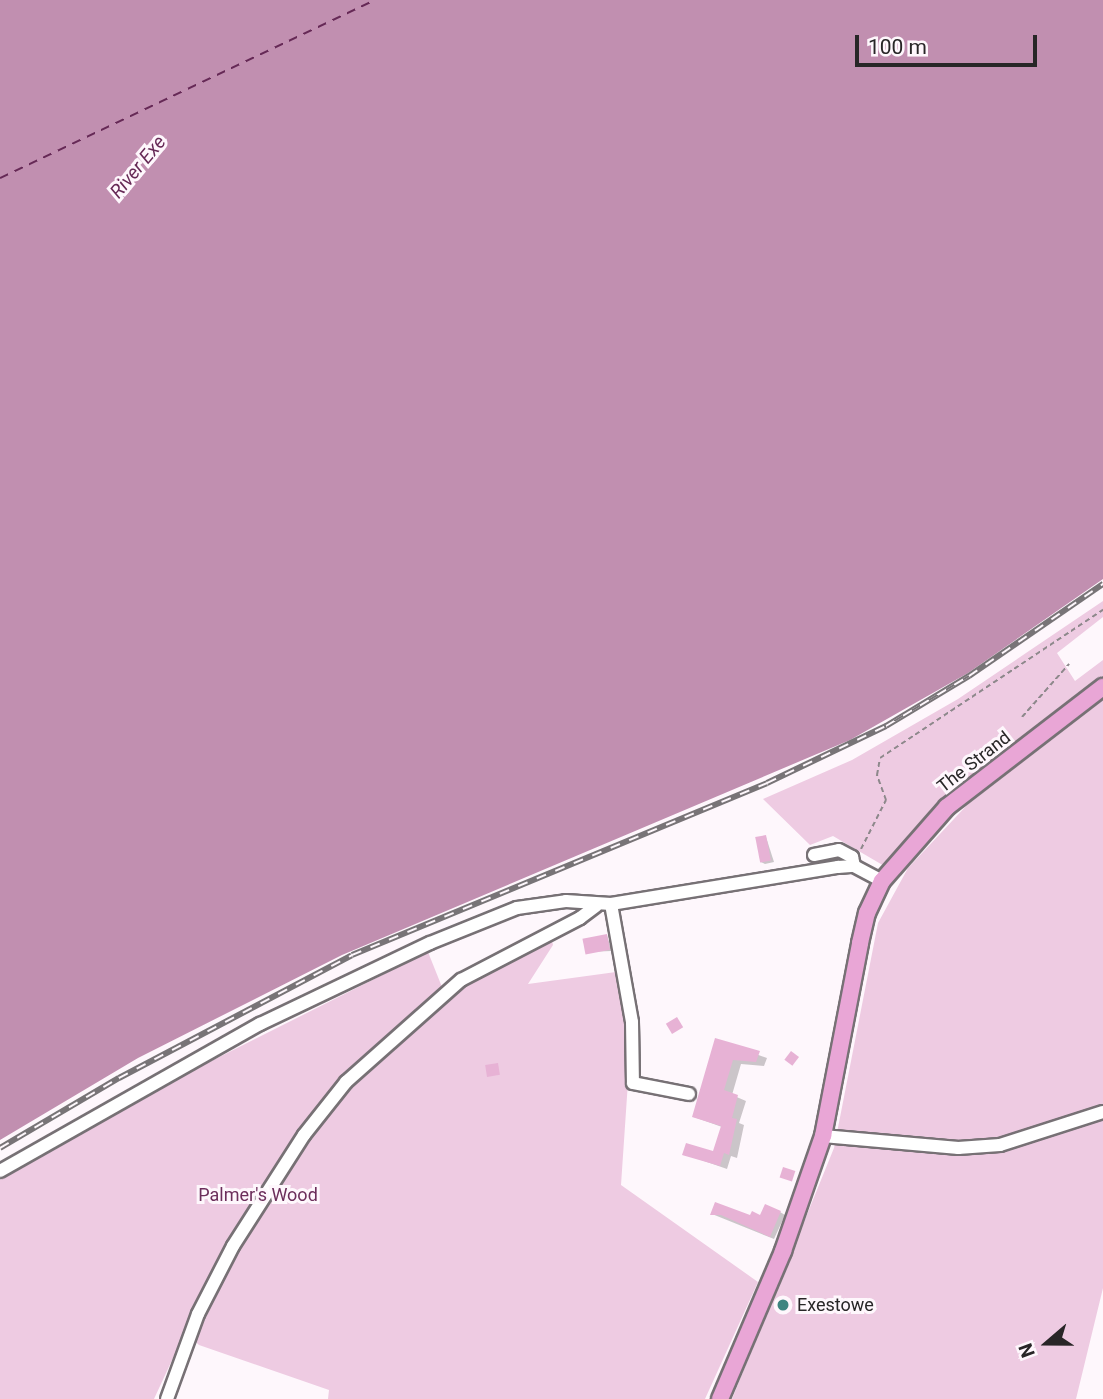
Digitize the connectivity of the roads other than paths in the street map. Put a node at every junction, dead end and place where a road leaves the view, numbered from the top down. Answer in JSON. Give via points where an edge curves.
{"nodes":[{"id":1,"x":1103,"y":687,"type":"edge"},
{"id":2,"x":814,"y":855,"type":"dead end"},
{"id":3,"x":854,"y":866,"type":"junction"},
{"id":4,"x":882,"y":881,"type":"junction"},
{"id":5,"x":611,"y":904,"type":"junction"},
{"id":6,"x":596,"y":906,"type":"junction"},
{"id":7,"x":689,"y":1094,"type":"dead end"},
{"id":8,"x":1103,"y":1112,"type":"edge"},
{"id":9,"x":824,"y":1136,"type":"junction"},
{"id":10,"x":0,"y":1171,"type":"edge"},
{"id":11,"x":167,"y":1399,"type":"edge"},
{"id":12,"x":720,"y":1399,"type":"edge"}],
"edges":[{"from":1,"to":4,"type":"main road","name":"The Strand","via":[[947,807]]},
{"from":2,"to":3,"type":"street","via":[[839,850],[852,857]]},
{"from":3,"to":4,"type":"street"},
{"from":3,"to":5,"type":"street"},
{"from":4,"to":9,"type":"main road","via":[[862,933]]},
{"from":5,"to":6,"type":"street"},
{"from":5,"to":7,"type":"street","via":[[632,1022],[634,1083]]},
{"from":6,"to":10,"type":"street","via":[[566,901],[529,905],[430,943],[174,1069]]},
{"from":6,"to":11,"type":"street","via":[[461,980],[346,1082],[304,1135],[233,1246],[198,1314]]},
{"from":8,"to":9,"type":"street","via":[[1000,1145],[958,1148]]},
{"from":9,"to":12,"type":"main road","via":[[783,1251]]}]}
